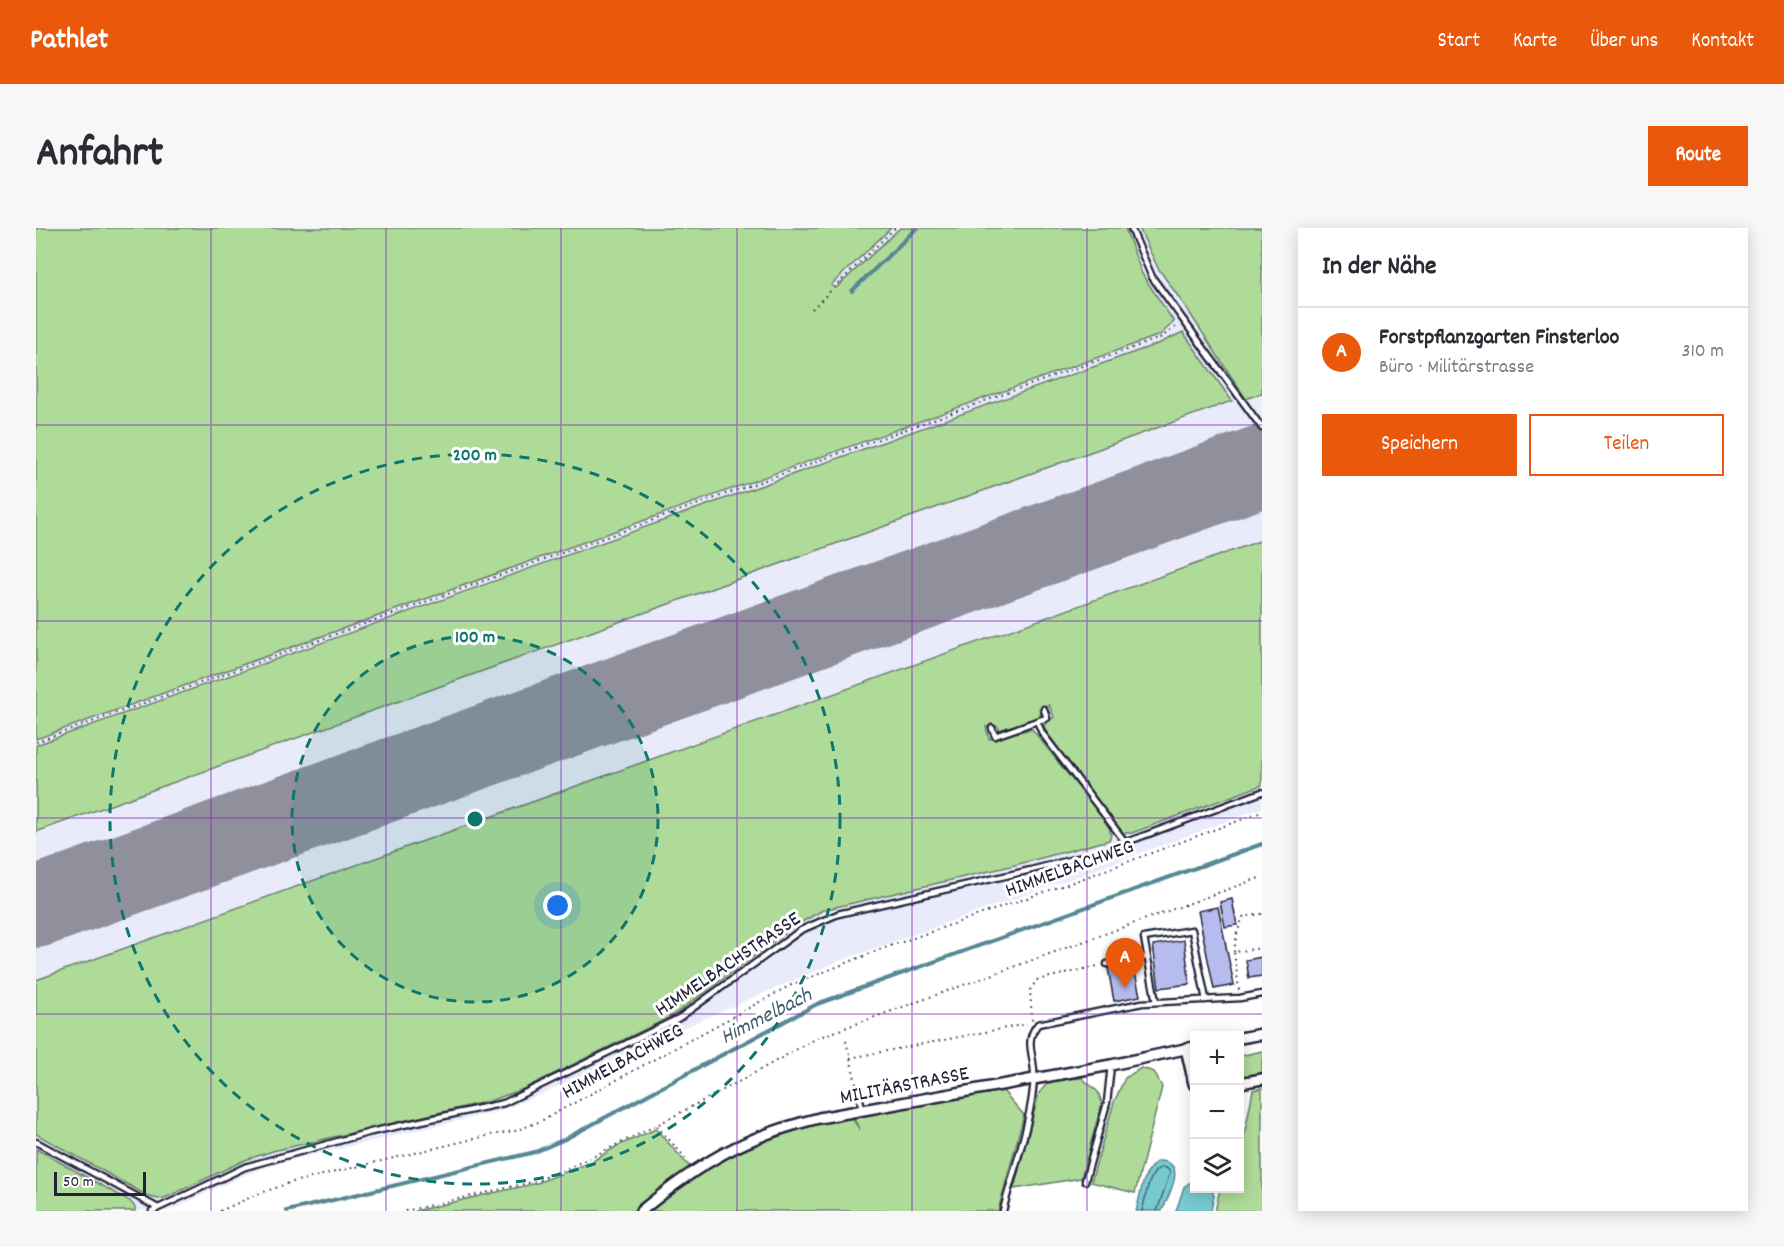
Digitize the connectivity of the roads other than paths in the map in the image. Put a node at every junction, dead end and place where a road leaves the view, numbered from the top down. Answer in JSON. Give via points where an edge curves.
{"nodes":[{"id":1,"x":1131,"y":228,"type":"edge"},
{"id":2,"x":1262,"y":428,"type":"edge"},
{"id":3,"x":1044,"y":709,"type":"dead end"},
{"id":4,"x":1037,"y":722,"type":"junction"},
{"id":5,"x":992,"y":728,"type":"dead end"},
{"id":6,"x":1262,"y":792,"type":"edge"},
{"id":7,"x":1125,"y":843,"type":"junction"},
{"id":8,"x":1147,"y":957,"type":"junction"},
{"id":9,"x":1107,"y":964,"type":"road end"},
{"id":10,"x":1262,"y":994,"type":"edge"},
{"id":11,"x":1206,"y":1000,"type":"junction"},
{"id":12,"x":1155,"y":1002,"type":"junction"},
{"id":13,"x":1262,"y":1034,"type":"edge"},
{"id":14,"x":1244,"y":1037,"type":"edge"},
{"id":15,"x":1190,"y":1048,"type":"edge"},
{"id":16,"x":1111,"y":1065,"type":"junction"},
{"id":17,"x":1034,"y":1078,"type":"junction"},
{"id":18,"x":1262,"y":1078,"type":"edge"},
{"id":19,"x":1244,"y":1082,"type":"edge"},
{"id":20,"x":860,"y":1099,"type":"road end"},
{"id":21,"x":862,"y":1110,"type":"junction"},
{"id":22,"x":36,"y":1142,"type":"edge"},
{"id":23,"x":1085,"y":1181,"type":"dead end"},
{"id":24,"x":155,"y":1210,"type":"edge"},
{"id":25,"x":641,"y":1211,"type":"edge"},
{"id":26,"x":1003,"y":1211,"type":"edge"}],
"edges":[{"from":1,"to":2,"type":"lane","via":[[1152,277]]},
{"from":3,"to":4,"type":"lane","via":[[1047,718]]},
{"from":4,"to":5,"type":"lane","via":[[995,736]]},
{"from":4,"to":7,"type":"lane"},
{"from":6,"to":7,"type":"lane","name":"HIMMELBACHSTRASSE"},
{"from":7,"to":24,"type":"lane","name":"HIMMELBACHSTRASSE","via":[[1031,870],[838,914],[801,930],[679,1018],[504,1103],[371,1132],[245,1167]]},
{"from":8,"to":9,"type":"lane"},
{"from":8,"to":11,"type":"lane","via":[[1144,938],[1192,930]]},
{"from":8,"to":12,"type":"lane"},
{"from":10,"to":11,"type":"lane"},
{"from":11,"to":12,"type":"lane"},
{"from":12,"to":17,"type":"lane","via":[[1035,1023],[1030,1038]]},
{"from":13,"to":14,"type":"street"},
{"from":15,"to":16,"type":"street","name":"MILITÄRSTRASSE"},
{"from":16,"to":17,"type":"street","name":"MILITÄRSTRASSE"},
{"from":16,"to":23,"type":"lane","via":[[1107,1103]]},
{"from":17,"to":21,"type":"street","name":"MILITÄRSTRASSE"},
{"from":17,"to":26,"type":"lane","via":[[1030,1109]]},
{"from":18,"to":19,"type":"street"},
{"from":20,"to":21,"type":"lane"},
{"from":21,"to":25,"type":"street","name":"MILITÄRSTRASSE","via":[[785,1126],[750,1139],[695,1169]]},
{"from":22,"to":24,"type":"lane"}]}
